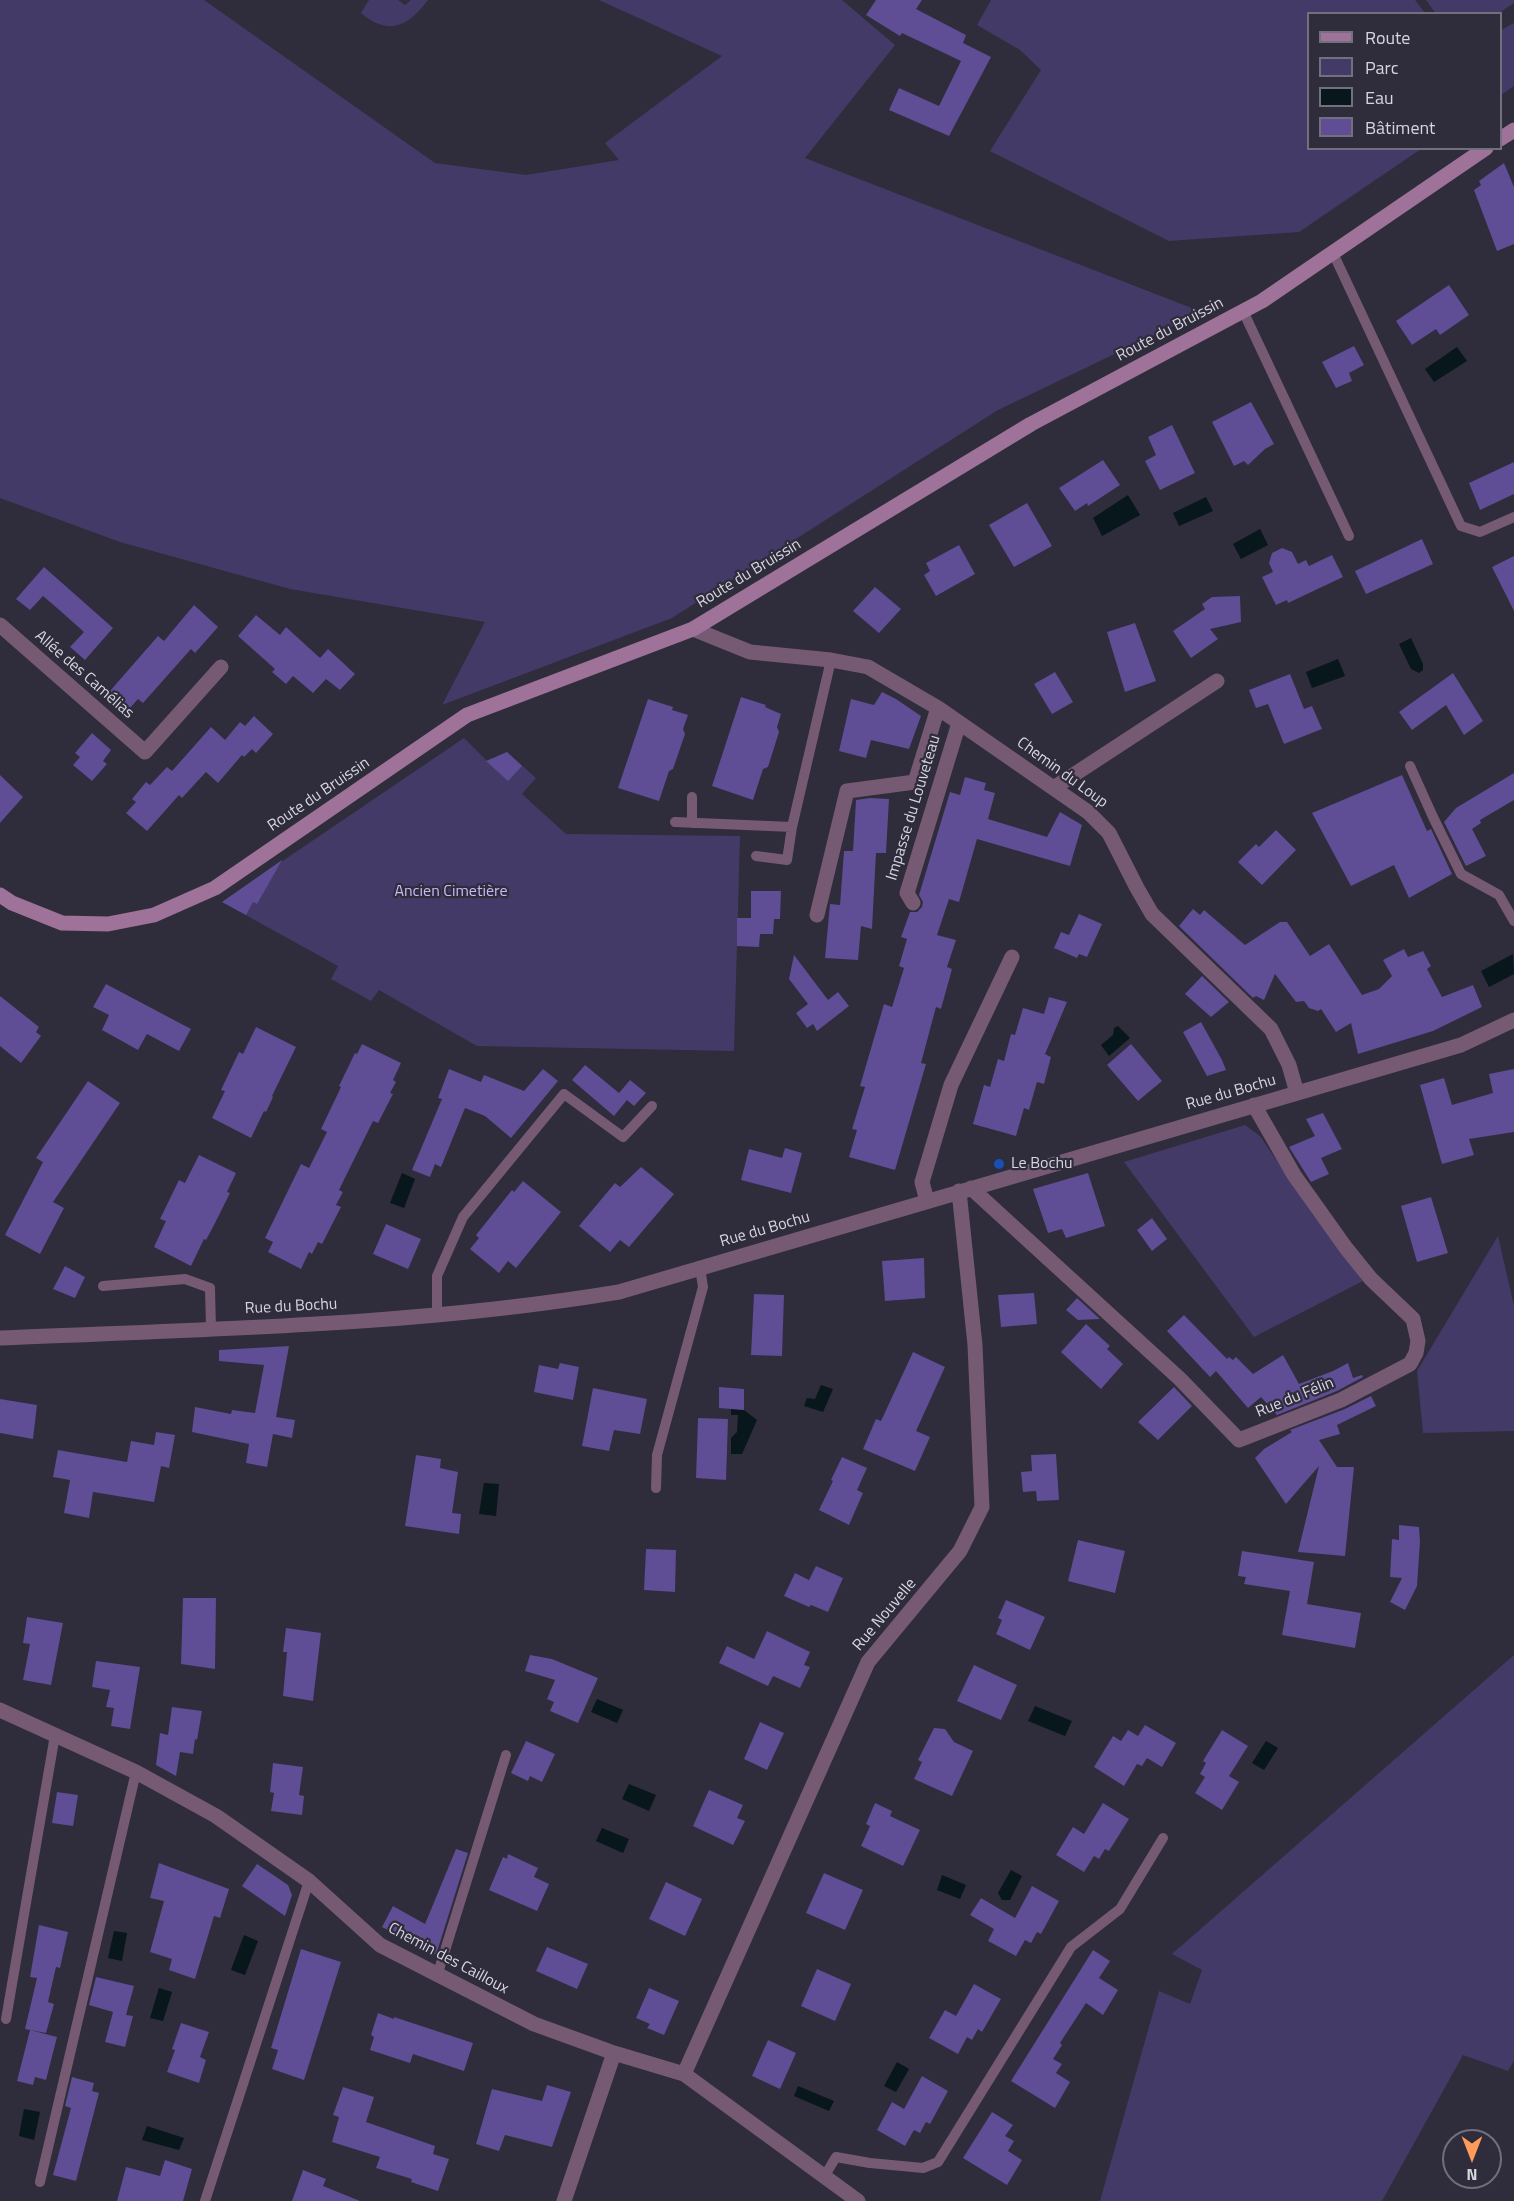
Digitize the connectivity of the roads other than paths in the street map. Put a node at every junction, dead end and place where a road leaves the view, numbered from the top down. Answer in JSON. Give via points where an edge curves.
{"nodes":[{"id":1,"x":1483,"y":150,"type":"edge"},
{"id":2,"x":1333,"y":253,"type":"junction"},
{"id":3,"x":1243,"y":311,"type":"junction"},
{"id":4,"x":1514,"y":517,"type":"edge"},
{"id":5,"x":1349,"y":536,"type":"dead end"},
{"id":6,"x":0,"y":625,"type":"edge"},
{"id":7,"x":693,"y":629,"type":"junction"},
{"id":8,"x":831,"y":660,"type":"junction"},
{"id":9,"x":221,"y":667,"type":"dead end"},
{"id":10,"x":1217,"y":681,"type":"dead end"},
{"id":11,"x":938,"y":708,"type":"junction"},
{"id":12,"x":959,"y":723,"type":"junction"},
{"id":13,"x":1410,"y":766,"type":"dead end"},
{"id":14,"x":1055,"y":787,"type":"junction"},
{"id":15,"x":692,"y":797,"type":"dead end"},
{"id":16,"x":675,"y":822,"type":"dead end"},
{"id":17,"x":692,"y":823,"type":"junction"},
{"id":18,"x":792,"y":827,"type":"junction"},
{"id":19,"x":756,"y":856,"type":"dead end"},
{"id":20,"x":0,"y":895,"type":"edge"},
{"id":21,"x":913,"y":903,"type":"dead end"},
{"id":22,"x":816,"y":915,"type":"dead end"},
{"id":23,"x":1514,"y":921,"type":"edge"},
{"id":24,"x":1012,"y":957,"type":"dead end"},
{"id":25,"x":1514,"y":1020,"type":"edge"},
{"id":26,"x":1297,"y":1093,"type":"junction"},
{"id":27,"x":1254,"y":1105,"type":"junction"},
{"id":28,"x":652,"y":1106,"type":"dead end"},
{"id":29,"x":965,"y":1190,"type":"junction"},
{"id":30,"x":927,"y":1201,"type":"junction"},
{"id":31,"x":700,"y":1268,"type":"junction"},
{"id":32,"x":103,"y":1286,"type":"dead end"},
{"id":33,"x":437,"y":1316,"type":"junction"},
{"id":34,"x":212,"y":1329,"type":"junction"},
{"id":35,"x":0,"y":1338,"type":"edge"},
{"id":36,"x":656,"y":1488,"type":"dead end"},
{"id":37,"x":0,"y":1710,"type":"edge"},
{"id":38,"x":56,"y":1735,"type":"junction"},
{"id":39,"x":506,"y":1755,"type":"dead end"},
{"id":40,"x":136,"y":1772,"type":"junction"},
{"id":41,"x":1163,"y":1838,"type":"dead end"},
{"id":42,"x":309,"y":1881,"type":"junction"},
{"id":43,"x":437,"y":1976,"type":"junction"},
{"id":44,"x":6,"y":2019,"type":"dead end"},
{"id":45,"x":614,"y":2053,"type":"junction"},
{"id":46,"x":684,"y":2074,"type":"junction"},
{"id":47,"x":824,"y":2177,"type":"junction"},
{"id":48,"x":40,"y":2182,"type":"dead end"},
{"id":49,"x":205,"y":2201,"type":"edge"},
{"id":50,"x":564,"y":2201,"type":"edge"},
{"id":51,"x":858,"y":2201,"type":"edge"}],
"edges":[{"from":1,"to":2,"type":"street","name":"Route du Bruissin"},
{"from":2,"to":3,"type":"street","name":"Route du Bruissin"},
{"from":2,"to":4,"type":"lane","via":[[1461,526],[1480,532]]},
{"from":3,"to":5,"type":"lane"},
{"from":3,"to":7,"type":"street","name":"Route du Bruissin","via":[[1031,424]]},
{"from":6,"to":9,"type":"street","name":"Allée des Camélias","via":[[145,752]]},
{"from":7,"to":8,"type":"street","name":"Chemin du Loup","via":[[750,652]]},
{"from":7,"to":20,"type":"street","name":"Route du Bruissin","via":[[467,716],[215,888],[154,915],[108,924],[62,923]]},
{"from":8,"to":11,"type":"street","name":"Chemin du Loup","via":[[868,667]]},
{"from":8,"to":18,"type":"lane"},
{"from":10,"to":14,"type":"street"},
{"from":11,"to":12,"type":"street","name":"Chemin du Loup"},
{"from":11,"to":22,"type":"street","via":[[915,782],[847,791]]},
{"from":12,"to":14,"type":"street","name":"Chemin du Loup"},
{"from":12,"to":21,"type":"street","name":"Impasse du Louveteau","via":[[907,893]]},
{"from":13,"to":23,"type":"lane","via":[[1461,874],[1499,895]]},
{"from":14,"to":26,"type":"street","name":"Chemin du Loup","via":[[1109,833],[1152,914],[1270,1029],[1289,1065]]},
{"from":15,"to":17,"type":"lane"},
{"from":16,"to":17,"type":"lane"},
{"from":17,"to":18,"type":"lane"},
{"from":18,"to":19,"type":"lane","via":[[787,860]]},
{"from":24,"to":30,"type":"street","via":[[951,1085],[922,1182]]},
{"from":25,"to":26,"type":"street","name":"Rue du Bochu","via":[[1461,1045]]},
{"from":26,"to":27,"type":"street","name":"Rue du Bochu"},
{"from":27,"to":29,"type":"street","name":"Rue du Bochu"},
{"from":27,"to":29,"type":"street","name":"Rue du Félin","via":[[1294,1175],[1346,1248],[1371,1279],[1413,1319],[1418,1341],[1410,1364],[1341,1400],[1239,1440],[1180,1379]]},
{"from":28,"to":33,"type":"lane","via":[[623,1137],[564,1094],[463,1217],[437,1276]]},
{"from":29,"to":30,"type":"street","name":"Rue du Bochu"},
{"from":29,"to":46,"type":"street","name":"Rue Nouvelle","via":[[982,1507],[960,1551],[868,1662]]},
{"from":30,"to":31,"type":"street","name":"Rue du Bochu"},
{"from":31,"to":33,"type":"street","name":"Rue du Bochu","via":[[619,1292],[536,1306]]},
{"from":31,"to":36,"type":"lane","via":[[703,1287],[657,1455]]},
{"from":32,"to":34,"type":"lane","via":[[185,1279],[210,1288]]},
{"from":33,"to":34,"type":"street","name":"Rue du Bochu"},
{"from":34,"to":35,"type":"street","name":"Rue du Bochu"},
{"from":37,"to":38,"type":"street","name":"Chemin des Cailloux"},
{"from":38,"to":40,"type":"street","name":"Chemin des Cailloux"},
{"from":38,"to":44,"type":"lane"},
{"from":39,"to":43,"type":"lane"},
{"from":40,"to":42,"type":"street","name":"Chemin des Cailloux","via":[[216,1816]]},
{"from":40,"to":48,"type":"lane"},
{"from":41,"to":47,"type":"lane","via":[[1120,1909],[1071,1947],[938,2162],[923,2169],[836,2157]]},
{"from":42,"to":43,"type":"street","name":"Chemin des Cailloux","via":[[380,1945]]},
{"from":42,"to":49,"type":"lane"},
{"from":43,"to":45,"type":"street","name":"Chemin des Cailloux","via":[[534,2024]]},
{"from":45,"to":46,"type":"street","name":"Chemin des Cailloux"},
{"from":45,"to":50,"type":"street"},
{"from":46,"to":47,"type":"street","name":"Chemin des Cailloux"},
{"from":47,"to":51,"type":"street","name":"Chemin des Cailloux"}]}
